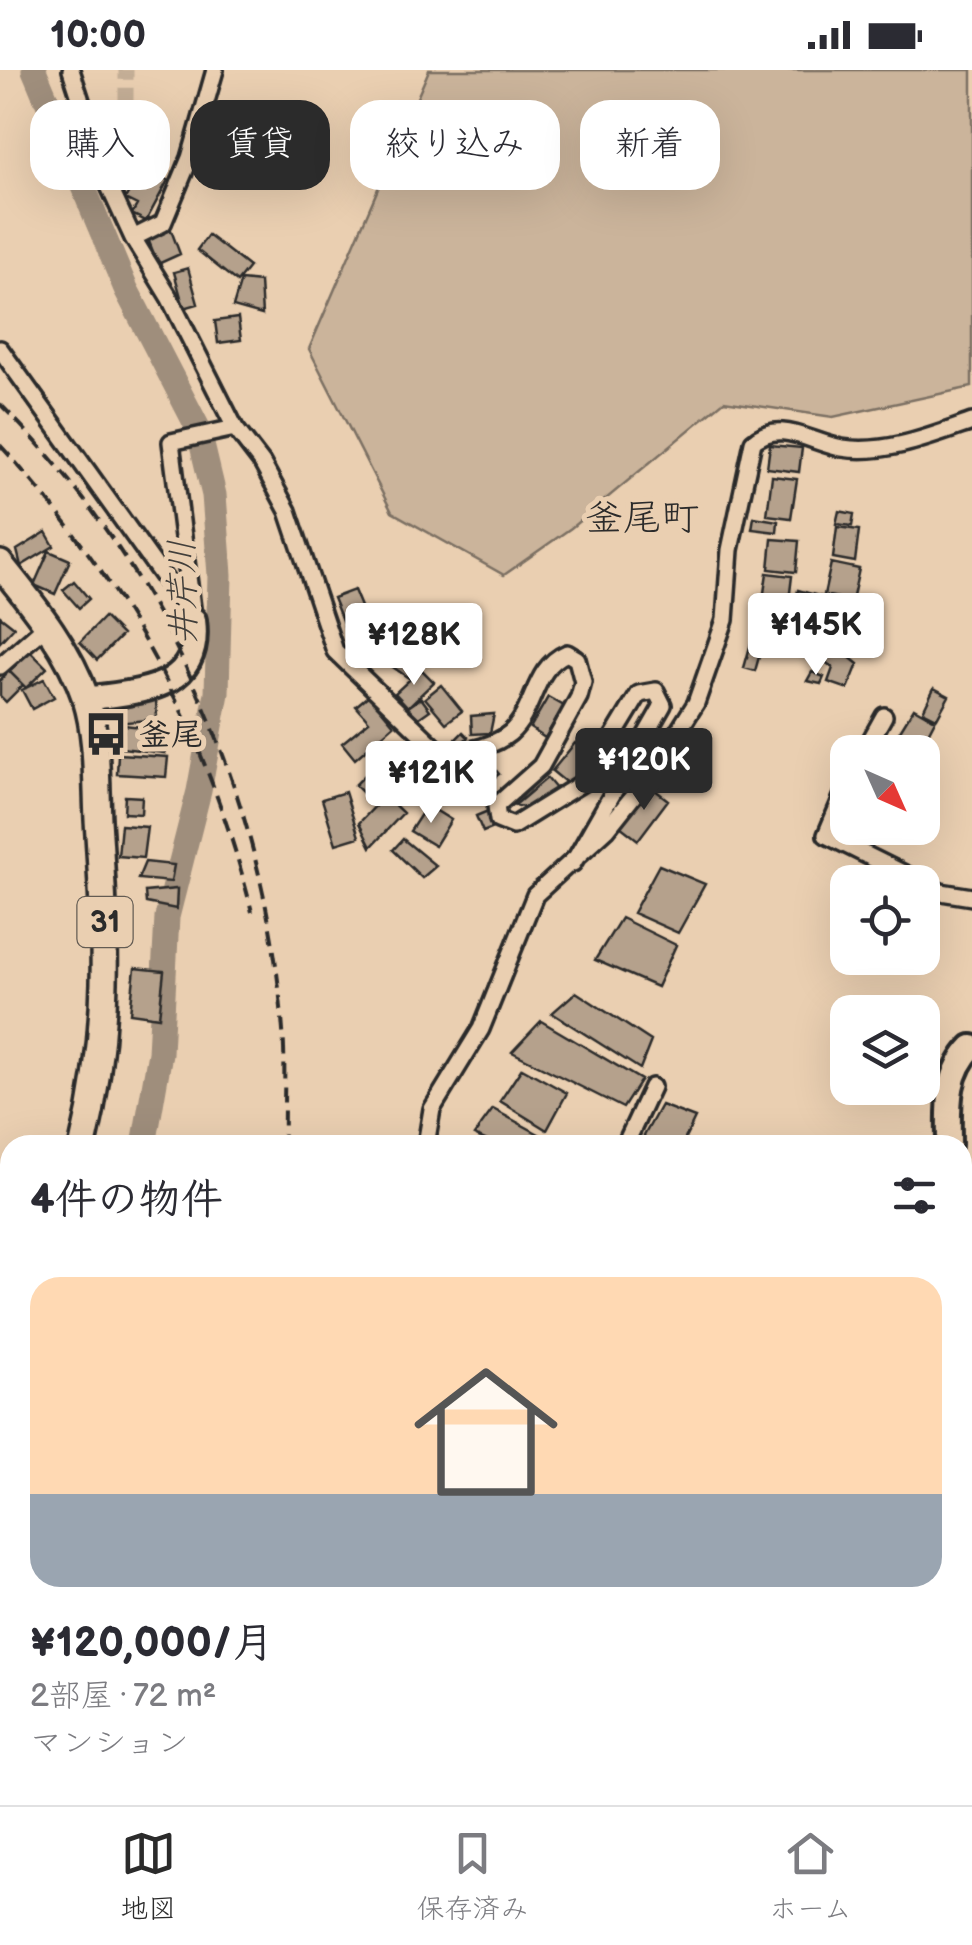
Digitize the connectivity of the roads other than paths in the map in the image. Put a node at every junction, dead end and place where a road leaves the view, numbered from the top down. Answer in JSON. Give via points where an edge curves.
{"nodes":[{"id":1,"x":71,"y":70,"type":"edge"},
{"id":2,"x":216,"y":70,"type":"edge"},
{"id":3,"x":133,"y":238,"type":"junction"},
{"id":4,"x":0,"y":348,"type":"edge"},
{"id":5,"x":972,"y":422,"type":"edge"},
{"id":6,"x":234,"y":428,"type":"junction"},
{"id":7,"x":0,"y":564,"type":"edge"},
{"id":8,"x":194,"y":620,"type":"junction"},
{"id":9,"x":48,"y":624,"type":"junction"},
{"id":10,"x":0,"y":666,"type":"edge"},
{"id":11,"x":86,"y":699,"type":"junction"},
{"id":12,"x":884,"y":716,"type":"dead end"},
{"id":13,"x":873,"y":735,"type":"edge"},
{"id":14,"x":846,"y":845,"type":"edge"},
{"id":15,"x":573,"y":863,"type":"junction"},
{"id":16,"x":972,"y":898,"type":"edge"},
{"id":17,"x":972,"y":1047,"type":"edge"},
{"id":18,"x":652,"y":1087,"type":"dead end"},
{"id":19,"x":85,"y":1135,"type":"edge"},
{"id":20,"x":428,"y":1135,"type":"edge"},
{"id":21,"x":630,"y":1135,"type":"edge"},
{"id":22,"x":949,"y":1135,"type":"edge"}],
"edges":[{"from":1,"to":3,"type":"street"},
{"from":2,"to":3,"type":"street","via":[[163,223]]},
{"from":3,"to":6,"type":"street"},
{"from":4,"to":8,"type":"street"},
{"from":5,"to":15,"type":"street","via":[[909,444],[844,448],[784,430],[752,442],[730,550],[725,620],[696,703],[654,770]]},
{"from":6,"to":8,"type":"street","via":[[171,442]]},
{"from":6,"to":15,"type":"street","via":[[288,511],[335,651],[443,755],[512,731],[550,660],[567,652],[577,659],[584,682],[579,697],[541,766],[496,806],[498,820],[513,826],[587,780],[639,694],[656,691],[663,704]]},
{"from":7,"to":9,"type":"main road","number":"31"},
{"from":8,"to":11,"type":"main road","via":[[194,648],[179,674],[160,688]]},
{"from":9,"to":10,"type":"street"},
{"from":9,"to":11,"type":"main road","number":"31"},
{"from":11,"to":19,"type":"main road","number":"31","via":[[108,966],[99,1079]]},
{"from":12,"to":13,"type":"street"},
{"from":14,"to":16,"type":"street","via":[[941,892]]},
{"from":15,"to":20,"type":"street","via":[[535,895],[481,1029],[432,1109]]},
{"from":17,"to":22,"type":"main road","via":[[954,1072]]},
{"from":18,"to":21,"type":"street"}]}
